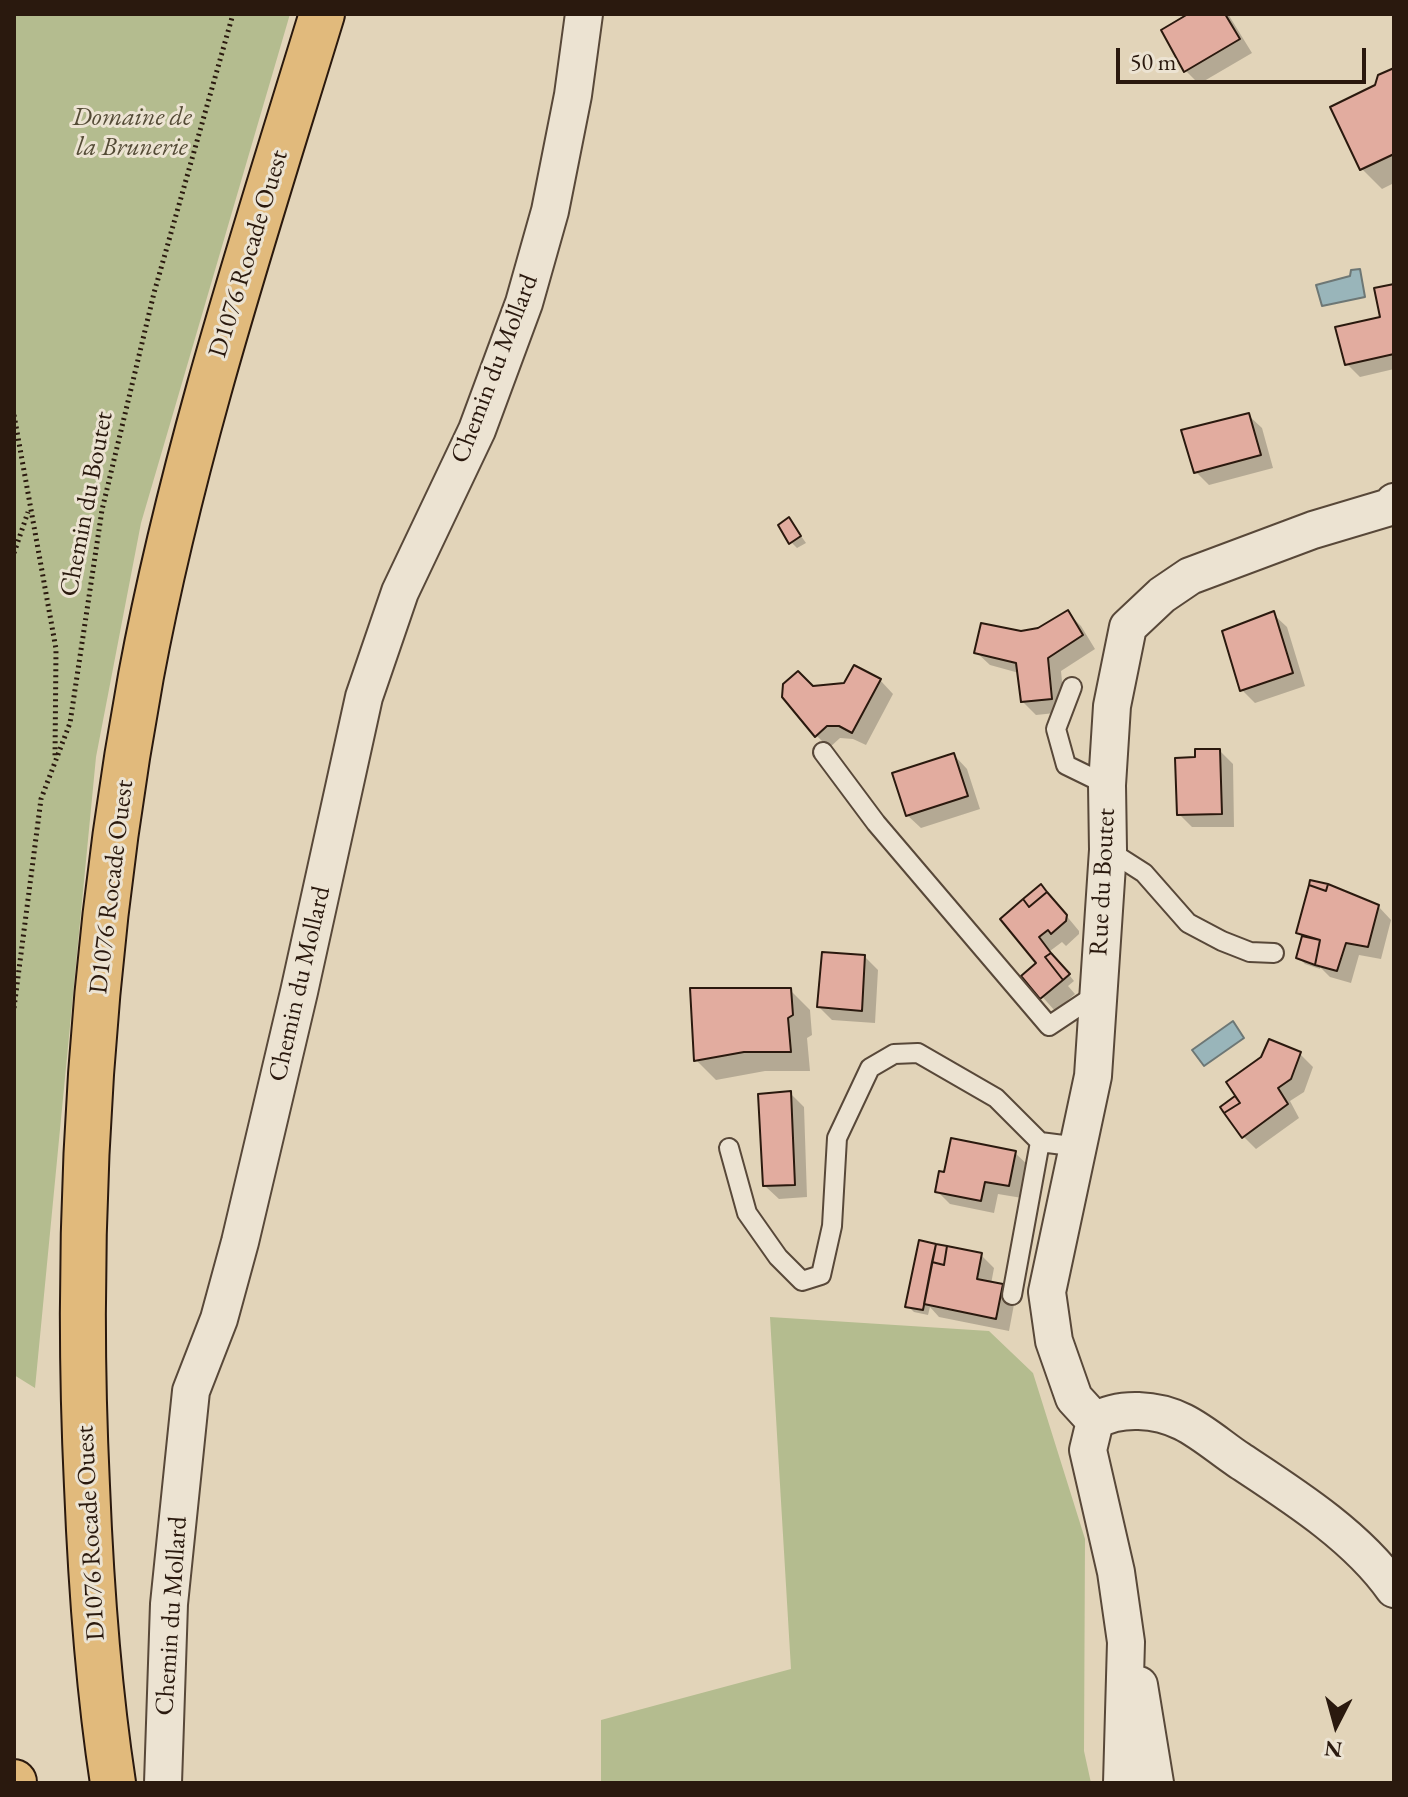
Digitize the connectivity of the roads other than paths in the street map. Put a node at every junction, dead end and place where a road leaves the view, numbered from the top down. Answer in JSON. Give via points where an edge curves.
{"nodes":[{"id":1,"x":322,"y":14,"type":"edge"},
{"id":2,"x":584,"y":14,"type":"edge"},
{"id":3,"x":1393,"y":506,"type":"edge"},
{"id":4,"x":1072,"y":687,"type":"dead end"},
{"id":5,"x":823,"y":752,"type":"dead end"},
{"id":6,"x":1107,"y":785,"type":"junction"},
{"id":7,"x":1108,"y":850,"type":"junction"},
{"id":8,"x":1274,"y":953,"type":"dead end"},
{"id":9,"x":1097,"y":994,"type":"junction"},
{"id":10,"x":1040,"y":1142,"type":"junction"},
{"id":11,"x":1079,"y":1147,"type":"junction"},
{"id":12,"x":729,"y":1148,"type":"dead end"},
{"id":13,"x":1012,"y":1295,"type":"dead end"},
{"id":14,"x":1095,"y":1421,"type":"junction"},
{"id":15,"x":1394,"y":1589,"type":"edge"},
{"id":16,"x":1126,"y":1642,"type":"junction"},
{"id":17,"x":113,"y":1783,"type":"edge"},
{"id":18,"x":163,"y":1783,"type":"edge"},
{"id":19,"x":1122,"y":1783,"type":"edge"},
{"id":20,"x":1155,"y":1783,"type":"edge"}],
"edges":[{"from":1,"to":17,"type":"main road","name":"D1076 Rocade Ouest","via":[[182,492],[141,675],[114,848],[91,1061],[82,1254],[90,1564]]},
{"from":2,"to":18,"type":"street","name":"Chemin du Mollard","via":[[550,211],[524,303],[477,430],[400,592],[364,697],[240,1242],[219,1319],[191,1391],[169,1604]]},
{"from":3,"to":6,"type":"street","name":"Rue du Boutet","via":[[1190,576],[1128,627],[1112,706]]},
{"from":4,"to":6,"type":"lane","via":[[1056,729],[1066,765]]},
{"from":5,"to":9,"type":"lane","via":[[876,823],[1049,1026]]},
{"from":6,"to":7,"type":"street","name":"Rue du Boutet"},
{"from":7,"to":8,"type":"lane","via":[[1144,873],[1188,923],[1250,952]]},
{"from":7,"to":9,"type":"street","name":"Rue du Boutet"},
{"from":9,"to":11,"type":"street","name":"Rue du Boutet","via":[[1093,1076]]},
{"from":10,"to":11,"type":"lane"},
{"from":10,"to":12,"type":"lane","via":[[996,1098],[918,1053],[894,1054],[870,1068],[837,1138],[832,1226],[821,1275],[802,1281],[747,1213]]},
{"from":10,"to":13,"type":"lane"},
{"from":11,"to":14,"type":"street","name":"Rue du Boutet","via":[[1047,1292],[1054,1341],[1074,1398]]},
{"from":14,"to":15,"type":"street","via":[[1125,1411],[1182,1421],[1313,1509]]},
{"from":14,"to":16,"type":"street","via":[[1088,1450]]},
{"from":16,"to":19,"type":"street"},
{"from":16,"to":20,"type":"street","via":[[1142,1697]]}]}
